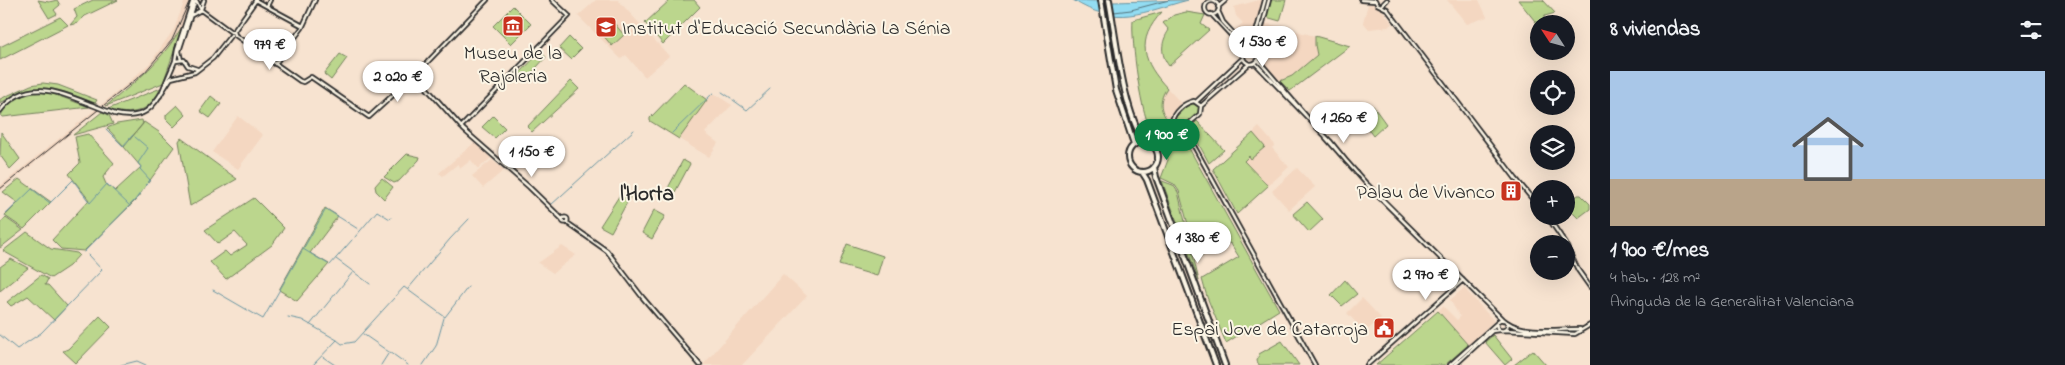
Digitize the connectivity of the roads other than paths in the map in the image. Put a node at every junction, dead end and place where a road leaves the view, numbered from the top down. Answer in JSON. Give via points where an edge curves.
{"nodes":[{"id":1,"x":195,"y":0,"type":"edge"},
{"id":2,"x":204,"y":0,"type":"edge"},
{"id":3,"x":255,"y":0,"type":"edge"},
{"id":4,"x":270,"y":0,"type":"edge"},
{"id":5,"x":315,"y":0,"type":"edge"},
{"id":6,"x":487,"y":0,"type":"edge"},
{"id":7,"x":552,"y":0,"type":"edge"},
{"id":8,"x":1100,"y":0,"type":"edge"},
{"id":9,"x":1109,"y":0,"type":"edge"},
{"id":10,"x":1226,"y":0,"type":"edge"},
{"id":11,"x":1267,"y":0,"type":"edge"},
{"id":12,"x":1361,"y":0,"type":"edge"},
{"id":13,"x":1217,"y":1,"type":"edge"},
{"id":14,"x":1375,"y":1,"type":"edge"},
{"id":15,"x":1386,"y":1,"type":"edge"},
{"id":16,"x":268,"y":6,"type":"junction"},
{"id":17,"x":1380,"y":6,"type":"junction"},
{"id":18,"x":1218,"y":9,"type":"junction"},
{"id":19,"x":1387,"y":9,"type":"junction"},
{"id":20,"x":201,"y":10,"type":"junction"},
{"id":21,"x":1210,"y":14,"type":"junction"},
{"id":22,"x":191,"y":16,"type":"junction"},
{"id":23,"x":303,"y":26,"type":"junction"},
{"id":24,"x":233,"y":33,"type":"junction"},
{"id":25,"x":1250,"y":48,"type":"junction"},
{"id":26,"x":1256,"y":49,"type":"junction"},
{"id":27,"x":1244,"y":52,"type":"junction"},
{"id":28,"x":1243,"y":58,"type":"junction"},
{"id":29,"x":181,"y":60,"type":"junction"},
{"id":30,"x":1258,"y":60,"type":"junction"},
{"id":31,"x":175,"y":61,"type":"junction"},
{"id":32,"x":1255,"y":63,"type":"junction"},
{"id":33,"x":275,"y":64,"type":"junction"},
{"id":34,"x":1249,"y":64,"type":"junction"},
{"id":35,"x":188,"y":66,"type":"junction"},
{"id":36,"x":172,"y":70,"type":"junction"},
{"id":37,"x":198,"y":70,"type":"junction"},
{"id":38,"x":186,"y":73,"type":"junction"},
{"id":39,"x":176,"y":75,"type":"junction"},
{"id":40,"x":415,"y":75,"type":"junction"},
{"id":41,"x":1289,"y":97,"type":"junction"},
{"id":42,"x":159,"y":99,"type":"junction"},
{"id":43,"x":1196,"y":102,"type":"junction"},
{"id":44,"x":7,"y":103,"type":"junction"},
{"id":45,"x":0,"y":104,"type":"edge"},
{"id":46,"x":1201,"y":106,"type":"junction"},
{"id":47,"x":0,"y":111,"type":"edge"},
{"id":48,"x":1173,"y":124,"type":"junction"},
{"id":49,"x":461,"y":127,"type":"junction"},
{"id":50,"x":1184,"y":128,"type":"junction"},
{"id":51,"x":1178,"y":129,"type":"junction"},
{"id":52,"x":1144,"y":142,"type":"junction"},
{"id":53,"x":1150,"y":143,"type":"junction"},
{"id":54,"x":1134,"y":144,"type":"junction"},
{"id":55,"x":1157,"y":151,"type":"junction"},
{"id":56,"x":1154,"y":167,"type":"junction"},
{"id":57,"x":1142,"y":172,"type":"junction"},
{"id":58,"x":1530,"y":196,"type":"edge"},
{"id":59,"x":1575,"y":263,"type":"edge"},
{"id":60,"x":1463,"y":280,"type":"junction"},
{"id":61,"x":1590,"y":286,"type":"edge"},
{"id":62,"x":1497,"y":314,"type":"junction"},
{"id":63,"x":1503,"y":320,"type":"junction"},
{"id":64,"x":1497,"y":322,"type":"junction"},
{"id":65,"x":1507,"y":322,"type":"junction"},
{"id":66,"x":1590,"y":325,"type":"edge"},
{"id":67,"x":1491,"y":329,"type":"junction"},
{"id":68,"x":1498,"y":329,"type":"junction"},
{"id":69,"x":1557,"y":329,"type":"junction"},
{"id":70,"x":1583,"y":329,"type":"junction"},
{"id":71,"x":1504,"y":330,"type":"junction"},
{"id":72,"x":1563,"y":333,"type":"junction"},
{"id":73,"x":700,"y":365,"type":"edge"},
{"id":74,"x":1216,"y":365,"type":"edge"},
{"id":75,"x":1225,"y":365,"type":"edge"},
{"id":76,"x":1315,"y":365,"type":"edge"},
{"id":77,"x":1367,"y":365,"type":"edge"},
{"id":78,"x":1450,"y":365,"type":"edge"},
{"id":79,"x":1455,"y":365,"type":"edge"}],
"edges":[{"from":1,"to":20,"type":"street"},
{"from":1,"to":22,"type":"street"},
{"from":1,"to":31,"type":"street"},
{"from":2,"to":20,"type":"street"},
{"from":3,"to":16,"type":"street"},
{"from":3,"to":24,"type":"street"},
{"from":4,"to":16,"type":"street"},
{"from":5,"to":23,"type":"street"},
{"from":6,"to":40,"type":"street"},
{"from":7,"to":49,"type":"street","via":[[569,16]]},
{"from":8,"to":54,"type":"main road","via":[[1116,90]]},
{"from":9,"to":52,"type":"main road","via":[[1124,88]]},
{"from":10,"to":18,"type":"street"},
{"from":11,"to":25,"type":"street"},
{"from":11,"to":26,"type":"street"},
{"from":12,"to":14,"type":"street"},
{"from":13,"to":18,"type":"street"},
{"from":13,"to":21,"type":"street","via":[[1209,1],[1205,6]]},
{"from":14,"to":17,"type":"street"},
{"from":15,"to":17,"type":"street"},
{"from":15,"to":19,"type":"street"},
{"from":16,"to":23,"type":"street"},
{"from":17,"to":19,"type":"street"},
{"from":18,"to":21,"type":"street"},
{"from":18,"to":25,"type":"street","via":[[1223,22]]},
{"from":19,"to":58,"type":"street"},
{"from":20,"to":22,"type":"street"},
{"from":20,"to":24,"type":"street"},
{"from":21,"to":27,"type":"street"},
{"from":22,"to":29,"type":"street","via":[[178,51]]},
{"from":23,"to":33,"type":"street"},
{"from":24,"to":33,"type":"street"},
{"from":24,"to":37,"type":"street","via":[[211,61]]},
{"from":25,"to":26,"type":"street"},
{"from":25,"to":27,"type":"street"},
{"from":26,"to":30,"type":"street","via":[[1260,54]]},
{"from":27,"to":28,"type":"street"},
{"from":28,"to":34,"type":"street"},
{"from":28,"to":43,"type":"street"},
{"from":29,"to":31,"type":"street"},
{"from":29,"to":35,"type":"street"},
{"from":30,"to":32,"type":"street"},
{"from":30,"to":41,"type":"street"},
{"from":31,"to":36,"type":"street"},
{"from":32,"to":34,"type":"street"},
{"from":32,"to":41,"type":"street"},
{"from":33,"to":40,"type":"street","via":[[301,82],[311,77],[369,117]]},
{"from":34,"to":46,"type":"street"},
{"from":35,"to":37,"type":"street"},
{"from":35,"to":38,"type":"street"},
{"from":36,"to":39,"type":"street"},
{"from":36,"to":42,"type":"street"},
{"from":37,"to":38,"type":"street"},
{"from":38,"to":39,"type":"street"},
{"from":39,"to":42,"type":"street"},
{"from":40,"to":49,"type":"street"},
{"from":41,"to":60,"type":"street","via":[[1368,185]]},
{"from":42,"to":44,"type":"street","bridge":true,"via":[[145,111],[132,115],[115,114],[55,91],[21,94]]},
{"from":43,"to":46,"type":"street"},
{"from":43,"to":48,"type":"street","via":[[1189,102],[1176,113]]},
{"from":44,"to":45,"type":"street"},
{"from":44,"to":47,"type":"street"},
{"from":46,"to":50,"type":"street","via":[[1200,114]]},
{"from":48,"to":51,"type":"street"},
{"from":48,"to":53,"type":"street","via":[[1159,139]]},
{"from":49,"to":73,"type":"street","via":[[562,218],[567,217],[567,222],[607,251]]},
{"from":50,"to":51,"type":"street"},
{"from":50,"to":76,"type":"street"},
{"from":51,"to":55,"type":"street"},
{"from":52,"to":53,"type":"main road"},
{"from":52,"to":54,"type":"main road"},
{"from":53,"to":55,"type":"main road"},
{"from":54,"to":57,"type":"main road","via":[[1128,159],[1133,168]]},
{"from":55,"to":56,"type":"main road","via":[[1158,160]]},
{"from":56,"to":57,"type":"main road"},
{"from":56,"to":75,"type":"main road"},
{"from":57,"to":74,"type":"main road","via":[[1148,180]]},
{"from":59,"to":61,"type":"street"},
{"from":60,"to":62,"type":"street"},
{"from":60,"to":77,"type":"street"},
{"from":62,"to":63,"type":"street"},
{"from":62,"to":64,"type":"street"},
{"from":63,"to":64,"type":"street"},
{"from":63,"to":65,"type":"street"},
{"from":64,"to":67,"type":"street"},
{"from":64,"to":68,"type":"street"},
{"from":65,"to":69,"type":"street","via":[[1525,328]]},
{"from":65,"to":71,"type":"street"},
{"from":66,"to":70,"type":"street"},
{"from":67,"to":68,"type":"street"},
{"from":67,"to":78,"type":"street"},
{"from":68,"to":71,"type":"street"},
{"from":68,"to":79,"type":"street"},
{"from":69,"to":70,"type":"street"},
{"from":69,"to":72,"type":"street"},
{"from":70,"to":72,"type":"street","via":[[1575,334]]},
{"from":71,"to":72,"type":"street"}]}
